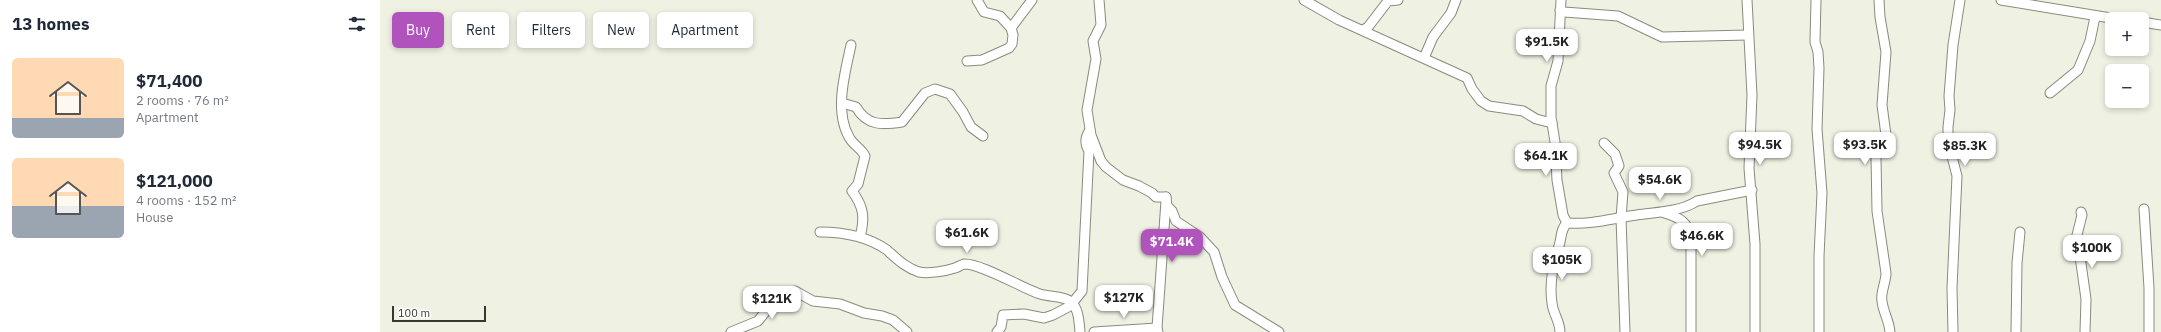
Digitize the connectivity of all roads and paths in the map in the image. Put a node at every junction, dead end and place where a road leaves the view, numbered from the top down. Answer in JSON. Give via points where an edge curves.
{"nodes":[{"id":1,"x":977,"y":0,"type":"edge"},
{"id":2,"x":1032,"y":0,"type":"edge"},
{"id":3,"x":1099,"y":0,"type":"edge"},
{"id":4,"x":1304,"y":0,"type":"edge"},
{"id":5,"x":1398,"y":0,"type":"edge"},
{"id":6,"x":1456,"y":0,"type":"edge"},
{"id":7,"x":1556,"y":0,"type":"edge"},
{"id":8,"x":1747,"y":0,"type":"edge"},
{"id":9,"x":1816,"y":0,"type":"edge"},
{"id":10,"x":1879,"y":0,"type":"edge"},
{"id":11,"x":1960,"y":0,"type":"edge"},
{"id":12,"x":2000,"y":0,"type":"edge"},
{"id":13,"x":1561,"y":3,"type":"edge"},
{"id":14,"x":2095,"y":16,"type":"junction"},
{"id":15,"x":2105,"y":17,"type":"edge"},
{"id":16,"x":2149,"y":23,"type":"edge"},
{"id":17,"x":2161,"y":25,"type":"edge"},
{"id":18,"x":1010,"y":28,"type":"junction"},
{"id":19,"x":1363,"y":30,"type":"junction"},
{"id":20,"x":1748,"y":36,"type":"junction"},
{"id":21,"x":851,"y":45,"type":"dead end"},
{"id":22,"x":1424,"y":58,"type":"junction"},
{"id":23,"x":968,"y":61,"type":"dead end"},
{"id":24,"x":2050,"y":93,"type":"dead end"},
{"id":25,"x":842,"y":103,"type":"junction"},
{"id":26,"x":1552,"y":122,"type":"junction"},
{"id":27,"x":1090,"y":130,"type":"junction"},
{"id":28,"x":983,"y":136,"type":"dead end"},
{"id":29,"x":1604,"y":143,"type":"dead end"},
{"id":30,"x":1752,"y":190,"type":"junction"},
{"id":31,"x":1166,"y":197,"type":"junction"},
{"id":32,"x":2144,"y":209,"type":"dead end"},
{"id":33,"x":1661,"y":212,"type":"junction"},
{"id":34,"x":2081,"y":212,"type":"dead end"},
{"id":35,"x":1621,"y":218,"type":"junction"},
{"id":36,"x":1567,"y":223,"type":"junction"},
{"id":37,"x":820,"y":232,"type":"dead end"},
{"id":38,"x":2020,"y":232,"type":"dead end"},
{"id":39,"x":860,"y":237,"type":"junction"},
{"id":40,"x":1073,"y":304,"type":"junction"},
{"id":41,"x":1157,"y":330,"type":"edge"},
{"id":42,"x":731,"y":332,"type":"edge"},
{"id":43,"x":907,"y":332,"type":"edge"},
{"id":44,"x":997,"y":332,"type":"edge"},
{"id":45,"x":1080,"y":332,"type":"edge"},
{"id":46,"x":1094,"y":332,"type":"edge"},
{"id":47,"x":1279,"y":332,"type":"edge"},
{"id":48,"x":1560,"y":332,"type":"edge"},
{"id":49,"x":1625,"y":332,"type":"edge"},
{"id":50,"x":1691,"y":332,"type":"edge"},
{"id":51,"x":1755,"y":332,"type":"edge"},
{"id":52,"x":1819,"y":332,"type":"edge"},
{"id":53,"x":1890,"y":332,"type":"edge"},
{"id":54,"x":1954,"y":332,"type":"edge"},
{"id":55,"x":2016,"y":332,"type":"edge"},
{"id":56,"x":2085,"y":332,"type":"edge"},
{"id":57,"x":2149,"y":332,"type":"edge"}],
"edges":[{"from":1,"to":18,"type":"street","via":[[984,12],[1000,16]]},
{"from":2,"to":18,"type":"street"},
{"from":3,"to":27,"type":"street","via":[[1101,25],[1093,41],[1096,58],[1088,104]]},
{"from":4,"to":19,"type":"street"},
{"from":5,"to":19,"type":"street","via":[[1388,1]]},
{"from":6,"to":22,"type":"street","via":[[1451,13],[1433,37]]},
{"from":7,"to":13,"type":"street"},
{"from":8,"to":20,"type":"street"},
{"from":9,"to":52,"type":"street","via":[[1815,42],[1819,68],[1817,129],[1822,193]]},
{"from":10,"to":53,"type":"street","via":[[1886,52],[1882,105],[1886,135],[1876,157],[1877,205],[1886,273],[1886,284],[1881,298]]},
{"from":11,"to":54,"type":"street","via":[[1955,21],[1948,127],[1948,141],[1957,176],[1952,288]]},
{"from":12,"to":14,"type":"street"},
{"from":13,"to":20,"type":"street","via":[[1564,12],[1618,16],[1662,37]]},
{"from":13,"to":26,"type":"street","via":[[1558,60],[1551,86]]},
{"from":14,"to":15,"type":"street"},
{"from":14,"to":24,"type":"street","via":[[2090,41],[2078,70]]},
{"from":16,"to":17,"type":"street"},
{"from":18,"to":23,"type":"street","via":[[1013,39],[1009,48],[982,60]]},
{"from":19,"to":22,"type":"street"},
{"from":20,"to":30,"type":"street","via":[[1752,108],[1749,168]]},
{"from":21,"to":25,"type":"street"},
{"from":22,"to":26,"type":"street","via":[[1467,78],[1481,101],[1489,106],[1523,111],[1536,119]]},
{"from":25,"to":28,"type":"street","via":[[856,107],[862,118],[870,123],[894,124],[902,122],[924,93],[935,89],[950,94],[971,127]]},
{"from":25,"to":39,"type":"street","via":[[841,118],[847,134],[865,156],[858,184],[852,192],[862,208],[863,227]]},
{"from":26,"to":36,"type":"street","via":[[1557,180],[1563,215]]},
{"from":27,"to":31,"type":"street","via":[[1101,161],[1106,167],[1123,180],[1156,197]]},
{"from":27,"to":40,"type":"street","via":[[1085,140],[1089,150],[1082,291]]},
{"from":29,"to":35,"type":"street","via":[[1615,154],[1619,166],[1614,173],[1623,192]]},
{"from":30,"to":33,"type":"street","via":[[1697,201],[1690,206]]},
{"from":30,"to":51,"type":"street","via":[[1751,212],[1756,244]]},
{"from":31,"to":41,"type":"street"},
{"from":31,"to":47,"type":"street","via":[[1167,206],[1176,221],[1200,237],[1214,252],[1235,305]]},
{"from":32,"to":57,"type":"street"},
{"from":33,"to":35,"type":"street"},
{"from":33,"to":50,"type":"street","via":[[1686,223],[1691,238]]},
{"from":34,"to":56,"type":"street","via":[[2077,235],[2086,298]]},
{"from":35,"to":36,"type":"street","via":[[1584,225]]},
{"from":35,"to":49,"type":"street"},
{"from":36,"to":48,"type":"street","via":[[1562,228],[1560,244],[1552,266],[1552,303],[1560,323]]},
{"from":37,"to":39,"type":"street"},
{"from":38,"to":55,"type":"street"},
{"from":39,"to":40,"type":"street","via":[[882,248],[903,265],[920,272],[943,271],[964,264],[975,266],[1027,289],[1049,297],[1064,298]]},
{"from":40,"to":44,"type":"street","via":[[1044,318],[1024,314],[1003,315],[1002,327]]},
{"from":40,"to":45,"type":"street"},
{"from":41,"to":46,"type":"street"},
{"from":42,"to":43,"type":"street","via":[[758,321],[778,296],[795,291],[813,300],[840,304],[864,314],[893,320]]}]}
